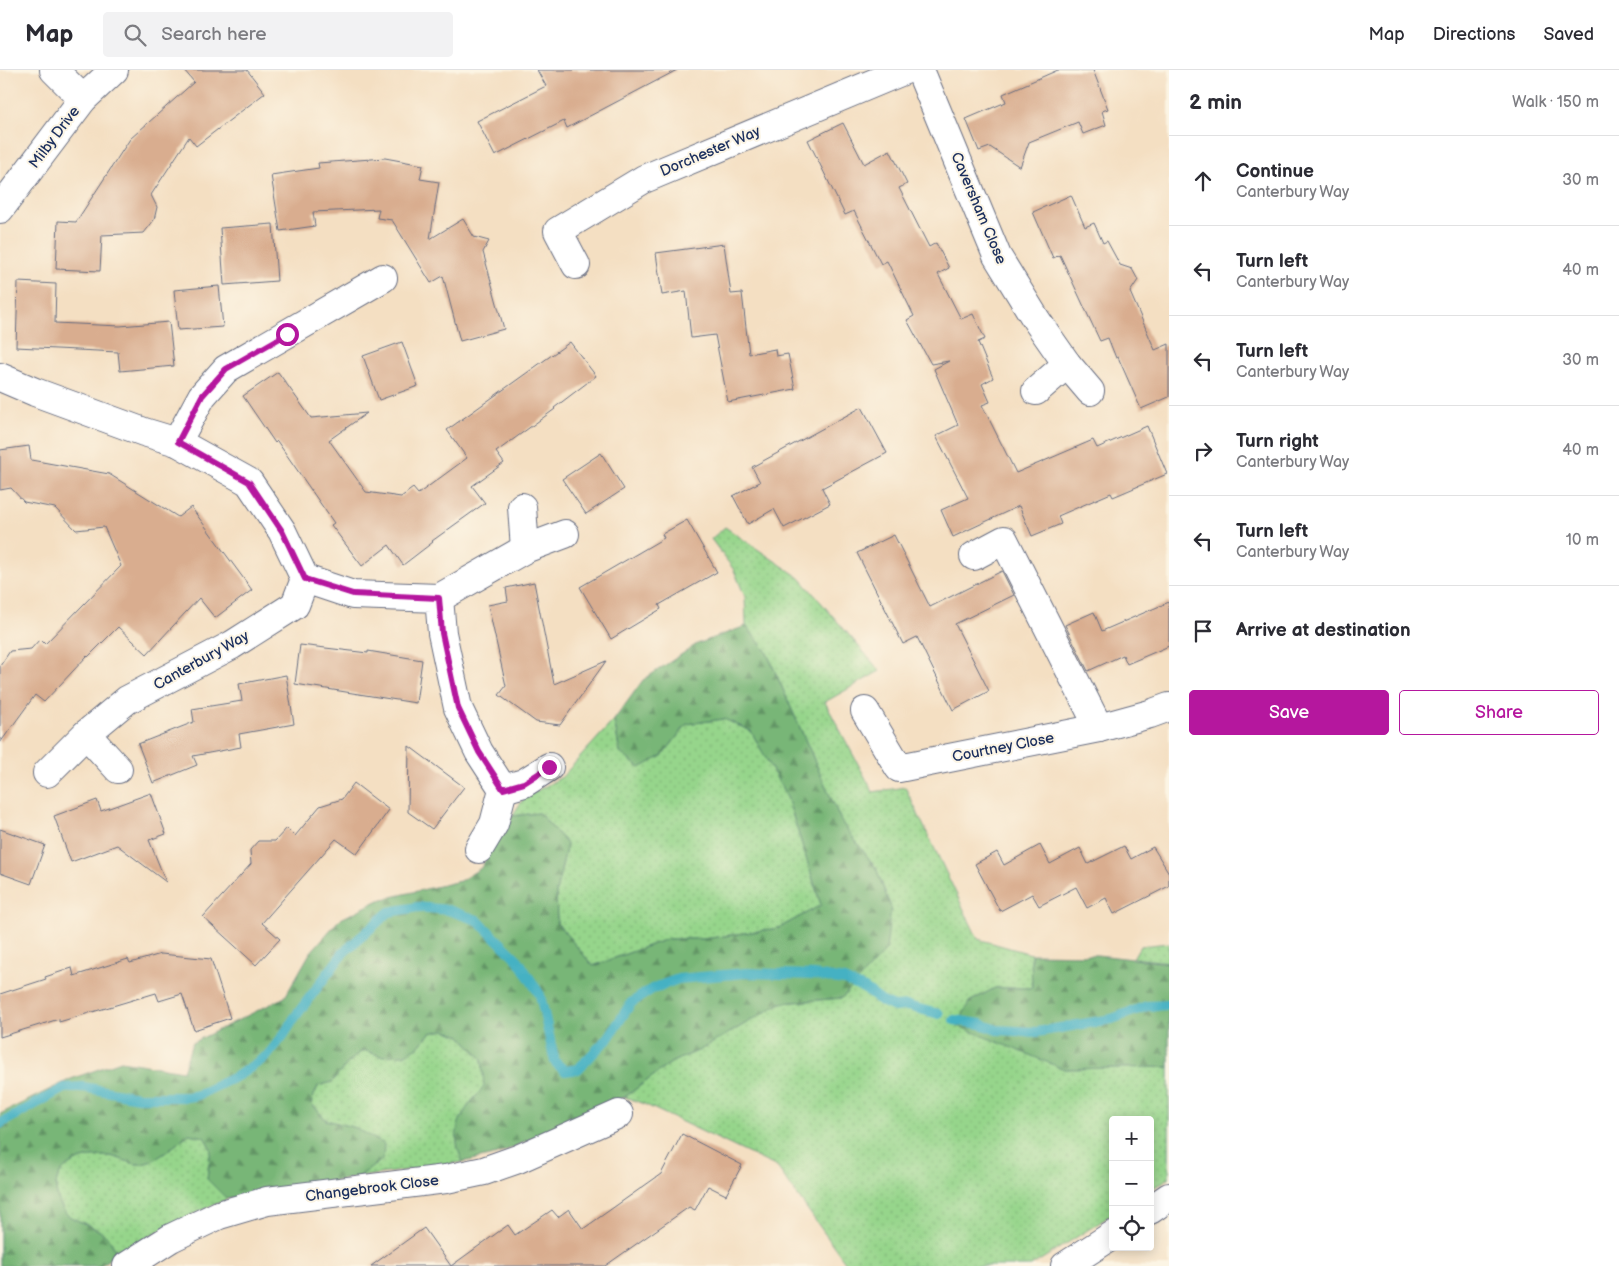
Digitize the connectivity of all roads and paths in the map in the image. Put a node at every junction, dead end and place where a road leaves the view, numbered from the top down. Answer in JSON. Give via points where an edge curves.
{"nodes":[{"id":1,"x":54,"y":70,"type":"edge"},
{"id":2,"x":114,"y":70,"type":"edge"},
{"id":3,"x":905,"y":70,"type":"edge"},
{"id":4,"x":920,"y":70,"type":"edge"},
{"id":5,"x":83,"y":99,"type":"junction"},
{"id":6,"x":0,"y":209,"type":"edge"},
{"id":7,"x":576,"y":265,"type":"dead end"},
{"id":8,"x":383,"y":278,"type":"dead end"},
{"id":9,"x":1067,"y":364,"type":"junction"},
{"id":10,"x":0,"y":377,"type":"edge"},
{"id":11,"x":1036,"y":391,"type":"dead end"},
{"id":12,"x":1090,"y":391,"type":"dead end"},
{"id":13,"x":178,"y":442,"type":"junction"},
{"id":14,"x":522,"y":507,"type":"dead end"},
{"id":15,"x":565,"y":534,"type":"dead end"},
{"id":16,"x":525,"y":550,"type":"junction"},
{"id":17,"x":974,"y":556,"type":"dead end"},
{"id":18,"x":305,"y":579,"type":"junction"},
{"id":19,"x":439,"y":598,"type":"junction"},
{"id":20,"x":1169,"y":707,"type":"edge"},
{"id":21,"x":865,"y":711,"type":"dead end"},
{"id":22,"x":1099,"y":728,"type":"junction"},
{"id":23,"x":86,"y":734,"type":"junction"},
{"id":24,"x":549,"y":767,"type":"dead end"},
{"id":25,"x":118,"y":769,"type":"dead end"},
{"id":26,"x":47,"y":773,"type":"dead end"},
{"id":27,"x":503,"y":789,"type":"junction"},
{"id":28,"x":479,"y":849,"type":"dead end"},
{"id":29,"x":619,"y":1114,"type":"dead end"},
{"id":30,"x":1169,"y":1197,"type":"edge"},
{"id":31,"x":1154,"y":1207,"type":"edge"},
{"id":32,"x":1109,"y":1238,"type":"edge"},
{"id":33,"x":128,"y":1266,"type":"edge"},
{"id":34,"x":1066,"y":1266,"type":"edge"}],
"edges":[{"from":1,"to":5,"type":"street"},
{"from":2,"to":5,"type":"street","name":"Milby Drive"},
{"from":3,"to":7,"type":"street","name":"Dorchester Way","via":[[644,179],[558,231]]},
{"from":4,"to":9,"type":"street","name":"Caversham Close","via":[[997,256]]},
{"from":5,"to":6,"type":"street","name":"Milby Drive"},
{"from":8,"to":13,"type":"street","via":[[226,369],[202,396]]},
{"from":9,"to":11,"type":"street"},
{"from":9,"to":12,"type":"street","name":"Caversham Close"},
{"from":10,"to":13,"type":"street","via":[[44,396]]},
{"from":13,"to":18,"type":"street","via":[[249,482],[282,531]]},
{"from":14,"to":16,"type":"street"},
{"from":15,"to":16,"type":"street"},
{"from":16,"to":19,"type":"street"},
{"from":17,"to":22,"type":"street","via":[[1004,540]]},
{"from":18,"to":19,"type":"street","via":[[353,594]]},
{"from":18,"to":23,"type":"street","name":"Canterbury Way","via":[[295,605],[232,645],[127,700]]},
{"from":19,"to":27,"type":"street","via":[[442,633],[458,708],[479,752]]},
{"from":20,"to":22,"type":"street","name":"Courtney Close"},
{"from":21,"to":22,"type":"street","name":"Courtney Close","via":[[899,768]]},
{"from":23,"to":25,"type":"street"},
{"from":23,"to":26,"type":"street","name":"Canterbury Way"},
{"from":24,"to":27,"type":"street","via":[[524,783]]},
{"from":27,"to":28,"type":"street","via":[[494,824]]},
{"from":29,"to":33,"type":"street","name":"Changebrook Close","via":[[484,1171],[446,1179],[267,1201],[218,1216],[171,1238]]},
{"from":30,"to":31,"type":"street"},
{"from":32,"to":34,"type":"street"}]}
